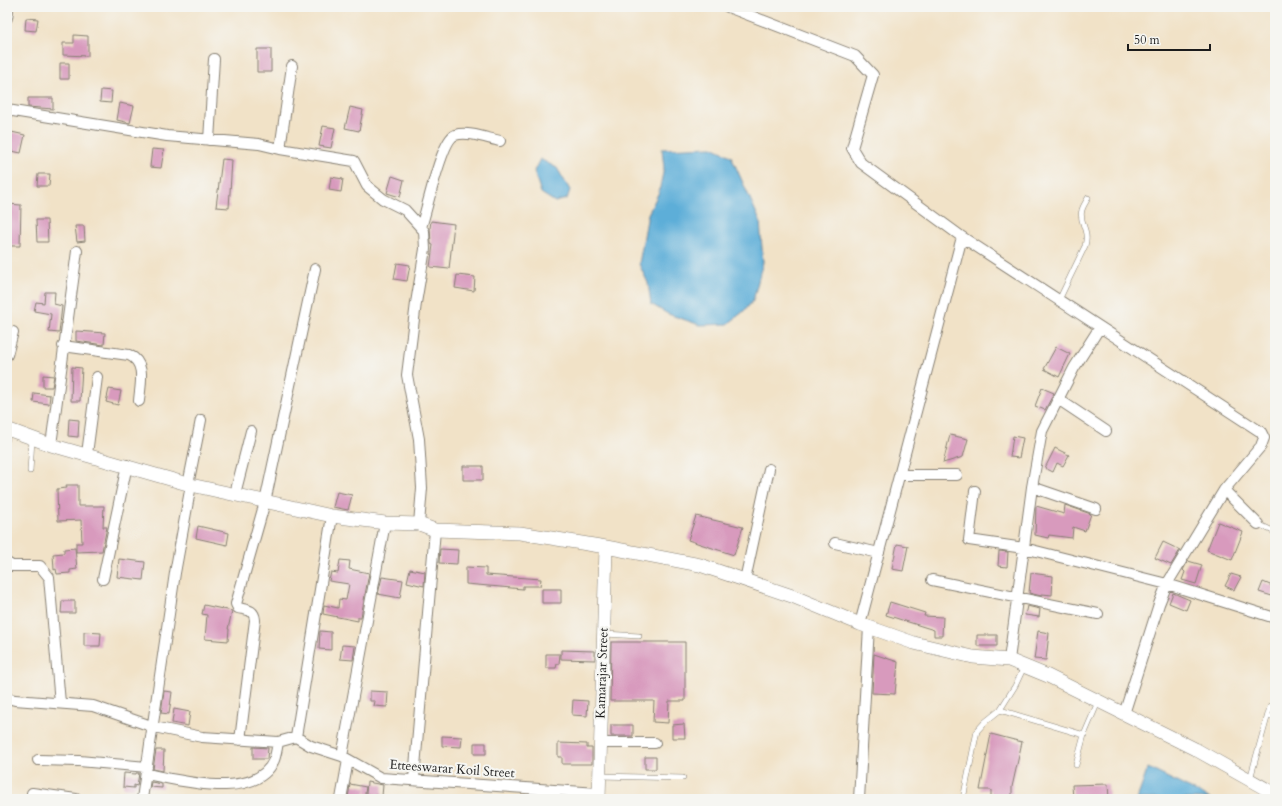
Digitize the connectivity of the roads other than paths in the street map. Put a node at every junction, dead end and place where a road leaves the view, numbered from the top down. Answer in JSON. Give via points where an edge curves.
{"nodes":[{"id":1,"x":728,"y":7,"type":"edge"},
{"id":2,"x":214,"y":59,"type":"dead end"},
{"id":3,"x":292,"y":66,"type":"dead end"},
{"id":4,"x":7,"y":110,"type":"edge"},
{"id":5,"x":209,"y":140,"type":"junction"},
{"id":6,"x":500,"y":141,"type":"dead end"},
{"id":7,"x":280,"y":150,"type":"junction"},
{"id":8,"x":1088,"y":198,"type":"dead end"},
{"id":9,"x":421,"y":227,"type":"junction"},
{"id":10,"x":962,"y":237,"type":"junction"},
{"id":11,"x":77,"y":251,"type":"dead end"},
{"id":12,"x":315,"y":269,"type":"dead end"},
{"id":13,"x":1059,"y":300,"type":"junction"},
{"id":14,"x":1100,"y":327,"type":"junction"},
{"id":15,"x":13,"y":332,"type":"dead end"},
{"id":16,"x":63,"y":346,"type":"junction"},
{"id":17,"x":7,"y":354,"type":"edge"},
{"id":18,"x":97,"y":377,"type":"dead end"},
{"id":19,"x":1058,"y":399,"type":"junction"},
{"id":20,"x":139,"y":401,"type":"dead end"},
{"id":21,"x":201,"y":420,"type":"dead end"},
{"id":22,"x":251,"y":431,"type":"dead end"},
{"id":23,"x":1106,"y":431,"type":"dead end"},
{"id":24,"x":7,"y":433,"type":"edge"},
{"id":25,"x":32,"y":438,"type":"junction"},
{"id":26,"x":51,"y":445,"type":"junction"},
{"id":27,"x":87,"y":454,"type":"junction"},
{"id":28,"x":127,"y":466,"type":"junction"},
{"id":29,"x":769,"y":469,"type":"dead end"},
{"id":30,"x":30,"y":471,"type":"dead end"},
{"id":31,"x":900,"y":475,"type":"junction"},
{"id":32,"x":957,"y":475,"type":"dead end"},
{"id":33,"x":189,"y":485,"type":"junction"},
{"id":34,"x":1032,"y":487,"type":"junction"},
{"id":35,"x":1224,"y":490,"type":"junction"},
{"id":36,"x":975,"y":491,"type":"dead end"},
{"id":37,"x":235,"y":494,"type":"junction"},
{"id":38,"x":266,"y":502,"type":"junction"},
{"id":39,"x":1096,"y":509,"type":"dead end"},
{"id":40,"x":332,"y":516,"type":"junction"},
{"id":41,"x":385,"y":523,"type":"junction"},
{"id":42,"x":419,"y":524,"type":"junction"},
{"id":43,"x":1258,"y":524,"type":"joint"},
{"id":44,"x":435,"y":530,"type":"junction"},
{"id":45,"x":1275,"y":532,"type":"edge"},
{"id":46,"x":835,"y":543,"type":"dead end"},
{"id":47,"x":606,"y":546,"type":"junction"},
{"id":48,"x":1024,"y":548,"type":"junction"},
{"id":49,"x":879,"y":553,"type":"junction"},
{"id":50,"x":7,"y":563,"type":"edge"},
{"id":51,"x":103,"y":579,"type":"dead end"},
{"id":52,"x":745,"y":580,"type":"junction"},
{"id":53,"x":932,"y":580,"type":"dead end"},
{"id":54,"x":1167,"y":584,"type":"junction"},
{"id":55,"x":1018,"y":598,"type":"junction"},
{"id":56,"x":1098,"y":614,"type":"dead end"},
{"id":57,"x":1275,"y":618,"type":"edge"},
{"id":58,"x":864,"y":625,"type":"junction"},
{"id":59,"x":604,"y":634,"type":"junction"},
{"id":60,"x":639,"y":636,"type":"dead end"},
{"id":61,"x":1008,"y":660,"type":"junction"},
{"id":62,"x":1024,"y":667,"type":"junction"},
{"id":63,"x":7,"y":698,"type":"edge"},
{"id":64,"x":1098,"y":701,"type":"junction"},
{"id":65,"x":60,"y":703,"type":"junction"},
{"id":66,"x":1270,"y":707,"type":"dead end"},
{"id":67,"x":1000,"y":710,"type":"junction"},
{"id":68,"x":1124,"y":714,"type":"junction"},
{"id":69,"x":1268,"y":716,"type":"junction"},
{"id":70,"x":1275,"y":718,"type":"edge"},
{"id":71,"x":154,"y":727,"type":"junction"},
{"id":72,"x":1084,"y":735,"type":"junction"},
{"id":73,"x":296,"y":737,"type":"junction"},
{"id":74,"x":240,"y":740,"type":"junction"},
{"id":75,"x":278,"y":742,"type":"junction"},
{"id":76,"x":600,"y":743,"type":"junction"},
{"id":77,"x":655,"y":743,"type":"dead end"},
{"id":78,"x":345,"y":758,"type":"junction"},
{"id":79,"x":38,"y":760,"type":"dead end"},
{"id":80,"x":1076,"y":765,"type":"dead end"},
{"id":81,"x":147,"y":771,"type":"junction"},
{"id":82,"x":599,"y":776,"type":"junction"},
{"id":83,"x":683,"y":778,"type":"dead end"},
{"id":84,"x":414,"y":779,"type":"junction"},
{"id":85,"x":1250,"y":780,"type":"junction"},
{"id":86,"x":32,"y":793,"type":"dead end"},
{"id":87,"x":1275,"y":794,"type":"edge"},
{"id":88,"x":599,"y":796,"type":"edge"},
{"id":89,"x":76,"y":799,"type":"edge"},
{"id":90,"x":142,"y":799,"type":"edge"},
{"id":91,"x":341,"y":799,"type":"edge"},
{"id":92,"x":859,"y":799,"type":"edge"},
{"id":93,"x":963,"y":799,"type":"edge"}],
"edges":[{"from":1,"to":10,"type":"street","via":[[855,56],[873,75],[852,148],[861,163]]},
{"from":2,"to":5,"type":"street"},
{"from":3,"to":7,"type":"street"},
{"from":4,"to":5,"type":"street","via":[[166,136]]},
{"from":5,"to":7,"type":"street","via":[[259,144]]},
{"from":6,"to":9,"type":"street","via":[[464,133],[453,136],[446,143]]},
{"from":7,"to":9,"type":"street","via":[[354,161],[367,186],[383,199],[405,210]]},
{"from":8,"to":13,"type":"lane","via":[[1081,211],[1087,239]]},
{"from":9,"to":42,"type":"street","via":[[424,231],[425,249],[407,375],[419,439],[422,488]]},
{"from":10,"to":13,"type":"street"},
{"from":10,"to":31,"type":"street"},
{"from":11,"to":16,"type":"street"},
{"from":12,"to":38,"type":"street"},
{"from":13,"to":14,"type":"street"},
{"from":14,"to":19,"type":"street","via":[[1087,344]]},
{"from":14,"to":35,"type":"street","via":[[1261,432],[1264,438],[1261,446]]},
{"from":15,"to":17,"type":"street"},
{"from":16,"to":20,"type":"street","via":[[135,358],[139,362],[141,372]]},
{"from":16,"to":26,"type":"street"},
{"from":18,"to":27,"type":"street"},
{"from":19,"to":23,"type":"street"},
{"from":19,"to":34,"type":"street","via":[[1042,431]]},
{"from":21,"to":33,"type":"street"},
{"from":22,"to":37,"type":"street"},
{"from":24,"to":25,"type":"street"},
{"from":25,"to":26,"type":"street"},
{"from":25,"to":30,"type":"lane"},
{"from":26,"to":27,"type":"street"},
{"from":27,"to":28,"type":"street"},
{"from":28,"to":33,"type":"street"},
{"from":28,"to":51,"type":"street"},
{"from":29,"to":52,"type":"street"},
{"from":31,"to":32,"type":"street"},
{"from":31,"to":49,"type":"street"},
{"from":33,"to":37,"type":"street"},
{"from":33,"to":71,"type":"street"},
{"from":34,"to":39,"type":"street"},
{"from":34,"to":48,"type":"street"},
{"from":35,"to":43,"type":"street"},
{"from":35,"to":54,"type":"street"},
{"from":36,"to":48,"type":"street","via":[[969,540]]},
{"from":37,"to":38,"type":"street"},
{"from":38,"to":40,"type":"street"},
{"from":38,"to":74,"type":"street","via":[[236,604],[238,608],[255,614]]},
{"from":40,"to":41,"type":"street"},
{"from":40,"to":73,"type":"street"},
{"from":41,"to":42,"type":"street"},
{"from":41,"to":78,"type":"street"},
{"from":42,"to":44,"type":"street"},
{"from":43,"to":45,"type":"lane"},
{"from":44,"to":47,"type":"street","via":[[520,533]]},
{"from":44,"to":84,"type":"street"},
{"from":46,"to":49,"type":"street"},
{"from":47,"to":52,"type":"street","via":[[700,566]]},
{"from":47,"to":59,"type":"street","name":"Kamarajar Street"},
{"from":48,"to":54,"type":"street"},
{"from":48,"to":55,"type":"street"},
{"from":49,"to":58,"type":"street"},
{"from":50,"to":65,"type":"street","via":[[12,566],[40,566],[49,577]]},
{"from":52,"to":58,"type":"street"},
{"from":53,"to":55,"type":"street"},
{"from":54,"to":57,"type":"street"},
{"from":54,"to":68,"type":"street","via":[[1158,604]]},
{"from":55,"to":56,"type":"street"},
{"from":55,"to":61,"type":"street"},
{"from":58,"to":61,"type":"street","via":[[937,649],[973,657]]},
{"from":58,"to":92,"type":"street"},
{"from":59,"to":60,"type":"lane"},
{"from":59,"to":76,"type":"street","name":"Kamarajar Street"},
{"from":61,"to":62,"type":"street"},
{"from":62,"to":64,"type":"street"},
{"from":62,"to":67,"type":"lane"},
{"from":63,"to":65,"type":"street"},
{"from":64,"to":68,"type":"street"},
{"from":64,"to":72,"type":"lane"},
{"from":65,"to":71,"type":"street","via":[[93,706]]},
{"from":66,"to":69,"type":"lane"},
{"from":67,"to":72,"type":"lane"},
{"from":67,"to":93,"type":"lane","via":[[978,731]]},
{"from":68,"to":85,"type":"street"},
{"from":69,"to":70,"type":"lane"},
{"from":69,"to":85,"type":"lane"},
{"from":71,"to":74,"type":"street","via":[[202,737]]},
{"from":71,"to":81,"type":"street"},
{"from":72,"to":80,"type":"lane"},
{"from":73,"to":75,"type":"street"},
{"from":73,"to":78,"type":"street","name":"Etteeswarar Koil Street","via":[[311,746]]},
{"from":74,"to":75,"type":"street"},
{"from":75,"to":81,"type":"street","via":[[274,760],[268,769],[262,776],[249,783],[194,783]]},
{"from":76,"to":77,"type":"street"},
{"from":76,"to":82,"type":"street","name":"Kamarajar Street"},
{"from":78,"to":84,"type":"street","name":"Etteeswarar Koil Street","via":[[381,778]]},
{"from":78,"to":91,"type":"street"},
{"from":79,"to":81,"type":"street","via":[[79,761]]},
{"from":81,"to":90,"type":"street"},
{"from":82,"to":83,"type":"lane"},
{"from":82,"to":88,"type":"street","name":"Kamarajar Street"},
{"from":84,"to":88,"type":"street","name":"Etteeswarar Koil Street"},
{"from":85,"to":87,"type":"street"},
{"from":86,"to":89,"type":"street"}]}
